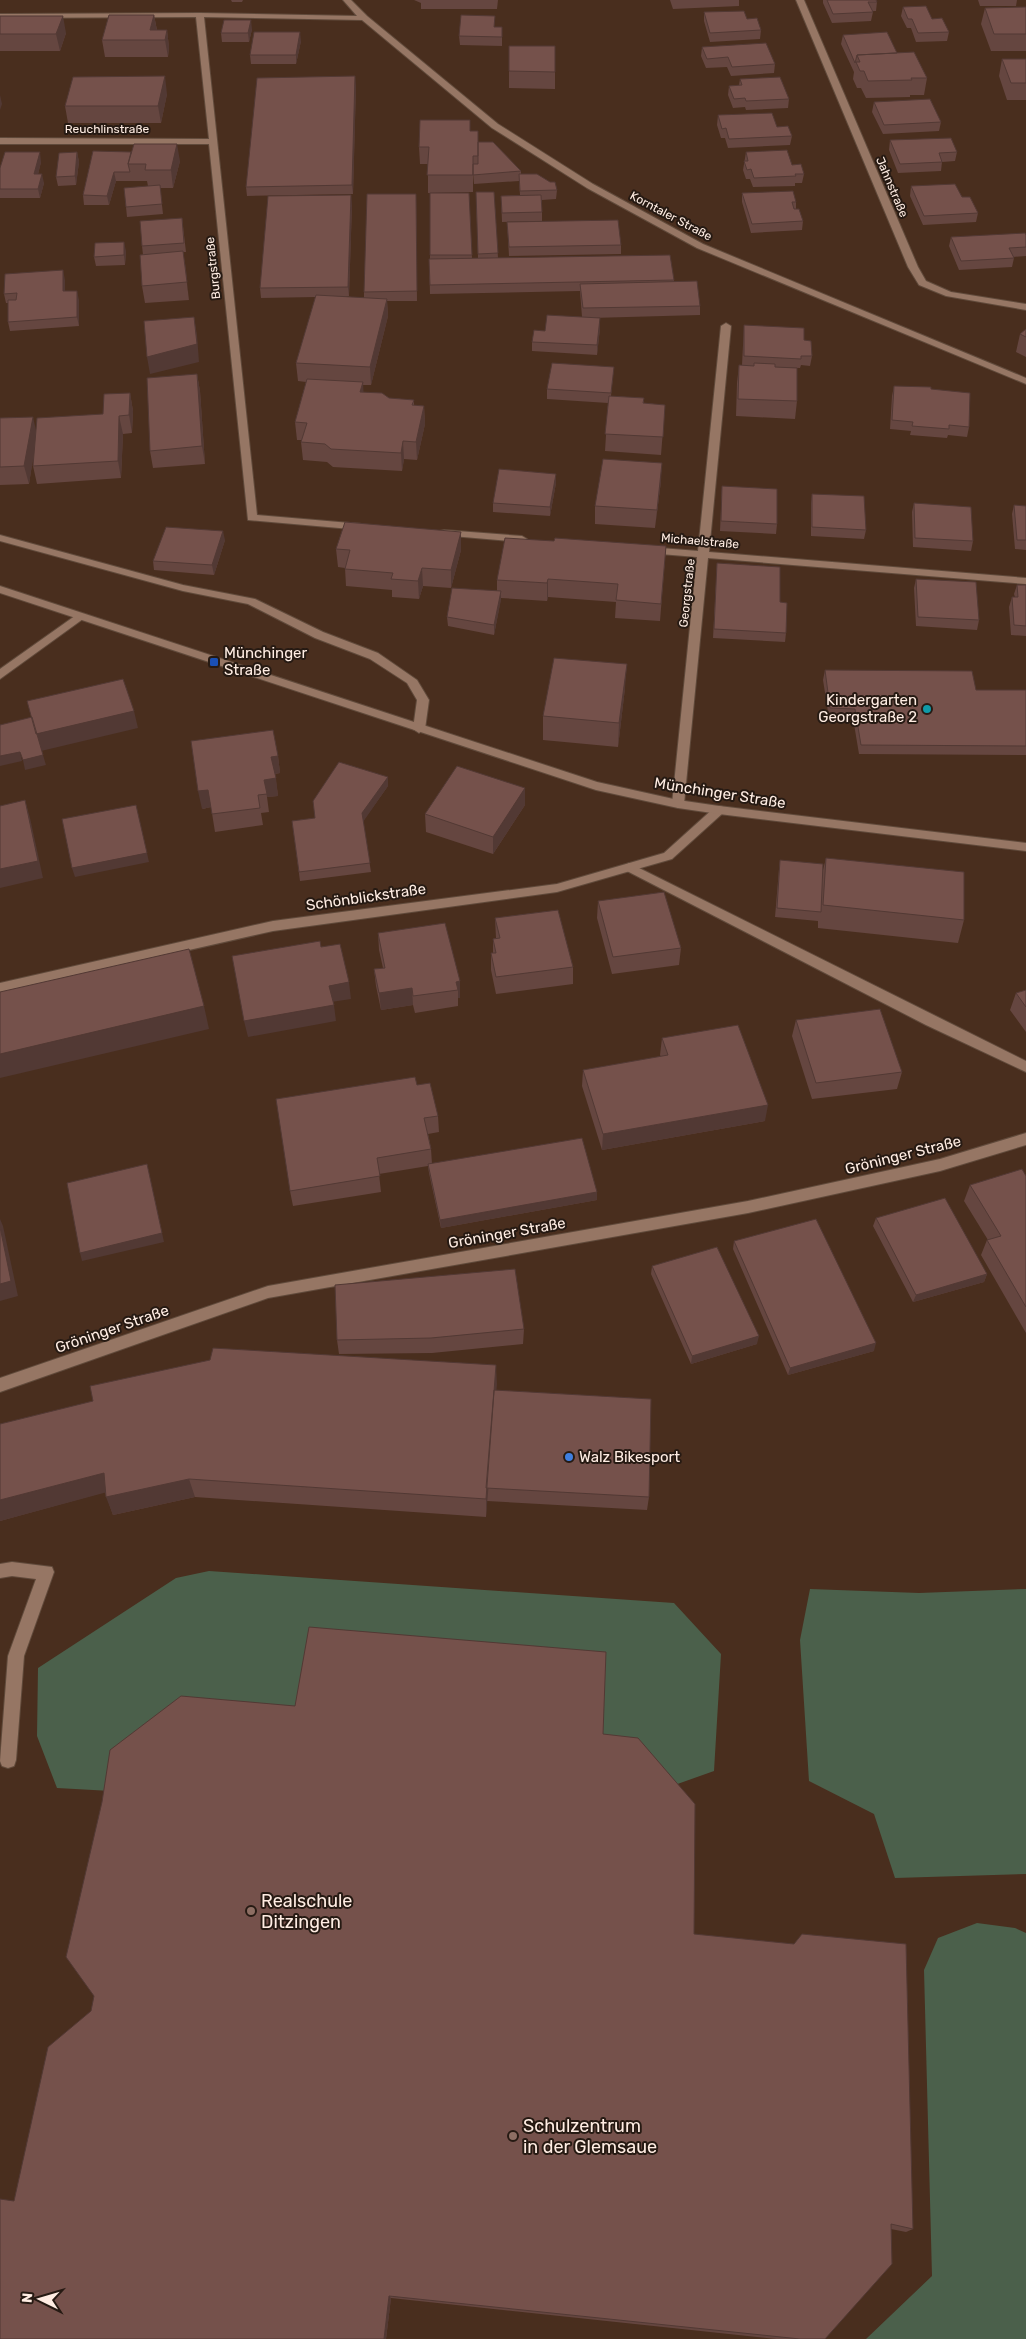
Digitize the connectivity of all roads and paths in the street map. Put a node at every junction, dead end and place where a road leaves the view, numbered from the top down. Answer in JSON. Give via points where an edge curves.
{"nodes":[{"id":1,"x":347,"y":0,"type":"edge"},
{"id":2,"x":800,"y":0,"type":"edge"},
{"id":3,"x":200,"y":15,"type":"junction"},
{"id":4,"x":0,"y":16,"type":"edge"},
{"id":5,"x":364,"y":18,"type":"junction"},
{"id":6,"x":0,"y":141,"type":"edge"},
{"id":7,"x":213,"y":142,"type":"junction"},
{"id":8,"x":1026,"y":307,"type":"edge"},
{"id":9,"x":726,"y":326,"type":"dead end"},
{"id":10,"x":1026,"y":381,"type":"edge"},
{"id":11,"x":369,"y":527,"type":"edge"},
{"id":12,"x":428,"y":532,"type":"edge"},
{"id":13,"x":0,"y":538,"type":"edge"},
{"id":14,"x":536,"y":541,"type":"edge"},
{"id":15,"x":634,"y":548,"type":"edge"},
{"id":16,"x":703,"y":554,"type":"junction"},
{"id":17,"x":1026,"y":581,"type":"edge"},
{"id":18,"x":0,"y":589,"type":"edge"},
{"id":19,"x":79,"y":617,"type":"junction"},
{"id":20,"x":0,"y":674,"type":"edge"},
{"id":21,"x":419,"y":729,"type":"junction"},
{"id":22,"x":678,"y":804,"type":"junction"},
{"id":23,"x":719,"y":810,"type":"junction"},
{"id":24,"x":1026,"y":847,"type":"edge"},
{"id":25,"x":629,"y":867,"type":"junction"},
{"id":26,"x":0,"y":988,"type":"edge"},
{"id":27,"x":1026,"y":1067,"type":"edge"},
{"id":28,"x":1026,"y":1139,"type":"edge"},
{"id":29,"x":0,"y":1385,"type":"edge"},
{"id":30,"x":0,"y":1571,"type":"edge"},
{"id":31,"x":8,"y":1760,"type":"dead end"}],
"edges":[{"from":1,"to":5,"type":"street","name":"Korntaler Straße"},
{"from":2,"to":8,"type":"street","name":"Jahnstraße","via":[[922,283],[949,294]]},
{"from":3,"to":4,"type":"street"},
{"from":3,"to":5,"type":"street"},
{"from":3,"to":7,"type":"street","name":"Burgstraße"},
{"from":5,"to":10,"type":"street","name":"Korntaler Straße","via":[[495,126],[590,186],[700,246]]},
{"from":6,"to":7,"type":"street","name":"Reuchlinstraße"},
{"from":7,"to":11,"type":"street","name":"Burgstraße","via":[[252,518]]},
{"from":9,"to":16,"type":"street","name":"Georgstraße"},
{"from":12,"to":14,"type":"street"},
{"from":13,"to":21,"type":"street","via":[[183,588],[251,601],[320,635],[374,656],[411,680],[423,700]]},
{"from":15,"to":16,"type":"street","name":"Michaelstraße"},
{"from":16,"to":17,"type":"street","name":"Michaelstraße"},
{"from":16,"to":22,"type":"street","name":"Georgstraße"},
{"from":18,"to":19,"type":"street","name":"Münchinger Straße"},
{"from":19,"to":20,"type":"street"},
{"from":19,"to":21,"type":"street","name":"Münchinger Straße"},
{"from":21,"to":22,"type":"street","name":"Münchinger Straße","via":[[596,786]]},
{"from":22,"to":23,"type":"street","name":"Münchinger Straße"},
{"from":23,"to":24,"type":"street","name":"Münchinger Straße"},
{"from":23,"to":25,"type":"street","name":"Schönblickstraße","via":[[668,856]]},
{"from":25,"to":26,"type":"street","name":"Schönblickstraße","via":[[557,888],[273,926]]},
{"from":25,"to":27,"type":"street","via":[[931,1022]]},
{"from":28,"to":29,"type":"street","name":"Gröninger Straße","via":[[940,1165],[748,1207],[268,1292]]},
{"from":30,"to":31,"type":"street","via":[[46,1572],[16,1656]]}]}
